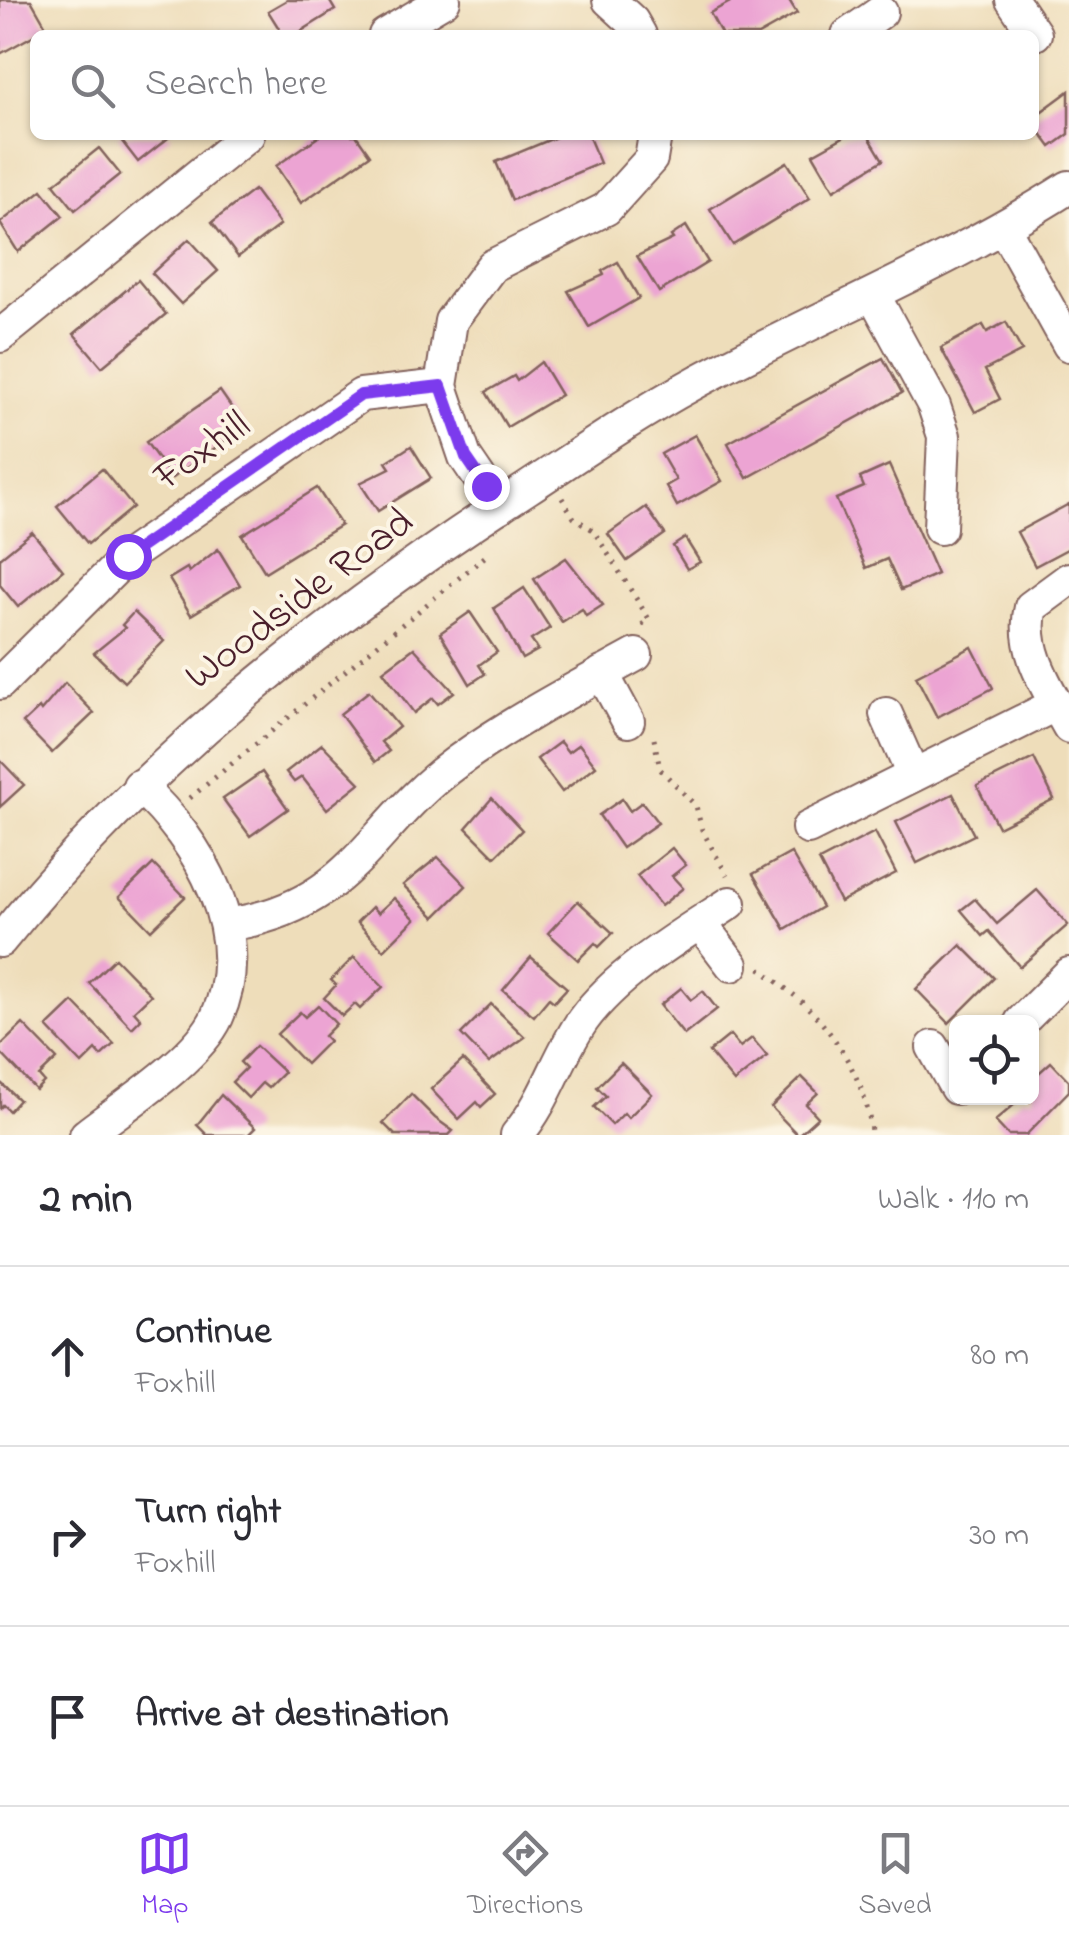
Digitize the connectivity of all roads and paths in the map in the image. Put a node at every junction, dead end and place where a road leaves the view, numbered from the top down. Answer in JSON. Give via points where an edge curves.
{"nodes":[{"id":1,"x":444,"y":0,"type":"edge"},
{"id":2,"x":609,"y":0,"type":"edge"},
{"id":3,"x":1012,"y":0,"type":"edge"},
{"id":4,"x":881,"y":12,"type":"dead end"},
{"id":5,"x":393,"y":30,"type":"edge"},
{"id":6,"x":637,"y":30,"type":"edge"},
{"id":7,"x":855,"y":30,"type":"edge"},
{"id":8,"x":1033,"y":30,"type":"edge"},
{"id":9,"x":242,"y":140,"type":"edge"},
{"id":10,"x":654,"y":140,"type":"edge"},
{"id":11,"x":1069,"y":188,"type":"edge"},
{"id":12,"x":1004,"y":228,"type":"junction"},
{"id":13,"x":874,"y":296,"type":"junction"},
{"id":14,"x":0,"y":336,"type":"edge"},
{"id":15,"x":1069,"y":345,"type":"edge"},
{"id":16,"x":441,"y":386,"type":"junction"},
{"id":17,"x":548,"y":475,"type":"junction"},
{"id":18,"x":499,"y":506,"type":"junction"},
{"id":19,"x":940,"y":528,"type":"dead end"},
{"id":20,"x":498,"y":546,"type":"dead end"},
{"id":21,"x":1069,"y":579,"type":"edge"},
{"id":22,"x":648,"y":619,"type":"dead end"},
{"id":23,"x":636,"y":655,"type":"dead end"},
{"id":24,"x":602,"y":674,"type":"junction"},
{"id":25,"x":0,"y":683,"type":"edge"},
{"id":26,"x":886,"y":714,"type":"dead end"},
{"id":27,"x":1063,"y":716,"type":"edge"},
{"id":28,"x":628,"y":721,"type":"dead end"},
{"id":29,"x":660,"y":769,"type":"dead end"},
{"id":30,"x":914,"y":775,"type":"junction"},
{"id":31,"x":139,"y":786,"type":"junction"},
{"id":32,"x":168,"y":816,"type":"junction"},
{"id":33,"x":808,"y":828,"type":"dead end"},
{"id":34,"x":730,"y":902,"type":"joint"},
{"id":35,"x":700,"y":923,"type":"junction"},
{"id":36,"x":226,"y":926,"type":"junction"},
{"id":37,"x":0,"y":941,"type":"edge"},
{"id":38,"x":732,"y":965,"type":"joint"},
{"id":39,"x":1069,"y":974,"type":"edge"},
{"id":40,"x":1028,"y":1015,"type":"edge"},
{"id":41,"x":933,"y":1048,"type":"dead end"},
{"id":42,"x":949,"y":1074,"type":"edge"},
{"id":43,"x":86,"y":1135,"type":"edge"},
{"id":44,"x":517,"y":1135,"type":"edge"},
{"id":45,"x":872,"y":1135,"type":"edge"}],
"edges":[{"from":1,"to":5,"type":"street"},
{"from":2,"to":6,"type":"street"},
{"from":3,"to":8,"type":"street"},
{"from":4,"to":7,"type":"street"},
{"from":9,"to":14,"type":"street"},
{"from":10,"to":16,"type":"street","via":[[650,159],[606,209],[492,266],[451,321]]},
{"from":11,"to":12,"type":"street","name":"Woodside Road"},
{"from":12,"to":13,"type":"street","name":"Woodside Road"},
{"from":12,"to":15,"type":"street"},
{"from":13,"to":17,"type":"street","name":"Woodside Road","via":[[692,384]]},
{"from":13,"to":19,"type":"street","via":[[944,436]]},
{"from":16,"to":18,"type":"street","via":[[466,457]]},
{"from":16,"to":25,"type":"street","name":"Foxhill","via":[[361,395],[128,556]]},
{"from":17,"to":18,"type":"street","name":"Woodside Road"},
{"from":17,"to":22,"type":"path","via":[[574,518],[593,530]]},
{"from":18,"to":31,"type":"street","name":"Woodside Road","via":[[309,640]]},
{"from":20,"to":32,"type":"path"},
{"from":21,"to":27,"type":"street","via":[[1031,607],[1026,625],[1032,655]]},
{"from":23,"to":24,"type":"street"},
{"from":24,"to":28,"type":"street"},
{"from":24,"to":36,"type":"street","via":[[456,762],[332,888]]},
{"from":26,"to":30,"type":"street"},
{"from":27,"to":30,"type":"street"},
{"from":29,"to":34,"type":"path","via":[[696,806],[728,875]]},
{"from":30,"to":33,"type":"street"},
{"from":31,"to":32,"type":"street"},
{"from":31,"to":37,"type":"street","name":"Woodside Road"},
{"from":32,"to":36,"type":"street","via":[[217,891]]},
{"from":34,"to":35,"type":"street"},
{"from":35,"to":38,"type":"street"},
{"from":35,"to":44,"type":"street","via":[[645,961],[584,1019],[540,1108]]},
{"from":36,"to":43,"type":"street","via":[[228,967],[216,1018],[196,1046]]},
{"from":38,"to":45,"type":"path","via":[[754,963],[809,1008],[864,1092]]},
{"from":39,"to":40,"type":"street"},
{"from":41,"to":42,"type":"street"}]}
